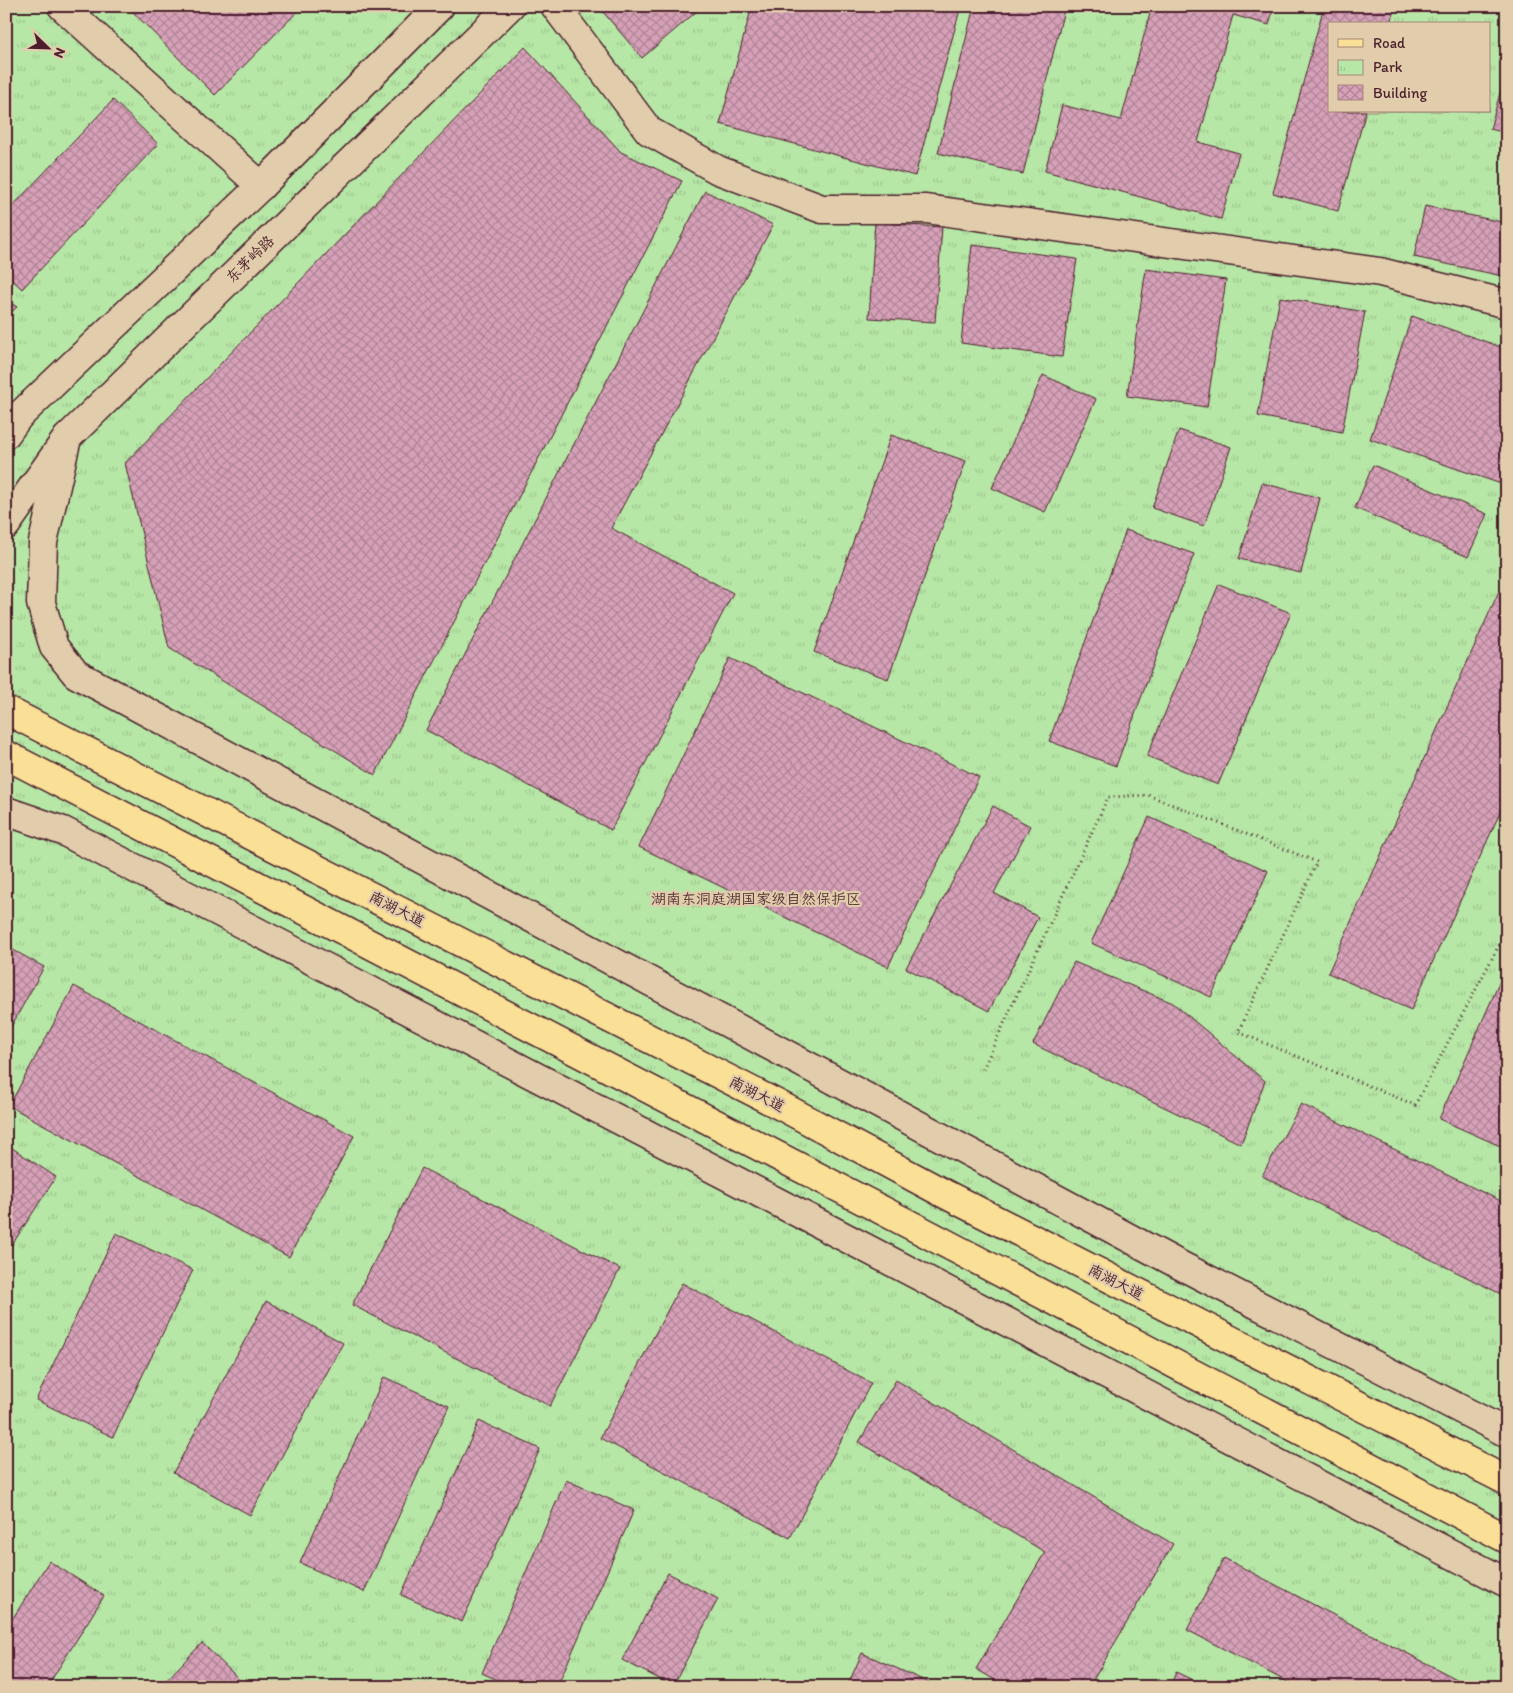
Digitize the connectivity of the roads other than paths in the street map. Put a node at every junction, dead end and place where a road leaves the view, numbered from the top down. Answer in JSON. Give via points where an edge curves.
{"nodes":[{"id":1,"x":62,"y":6,"type":"edge"},
{"id":2,"x":440,"y":6,"type":"edge"},
{"id":3,"x":510,"y":6,"type":"edge"},
{"id":4,"x":555,"y":6,"type":"edge"},
{"id":5,"x":261,"y":186,"type":"junction"},
{"id":6,"x":1507,"y":304,"type":"edge"},
{"id":7,"x":10,"y":425,"type":"edge"},
{"id":8,"x":67,"y":438,"type":"junction"},
{"id":9,"x":6,"y":525,"type":"edge"},
{"id":10,"x":6,"y":710,"type":"edge"},
{"id":11,"x":6,"y":755,"type":"edge"},
{"id":12,"x":6,"y":811,"type":"edge"},
{"id":13,"x":1507,"y":1433,"type":"edge"},
{"id":14,"x":1507,"y":1480,"type":"edge"},
{"id":15,"x":1507,"y":1539,"type":"edge"},
{"id":16,"x":1507,"y":1583,"type":"edge"}],
"edges":[{"from":1,"to":5,"type":"street"},
{"from":2,"to":5,"type":"street"},
{"from":3,"to":8,"type":"street","name":"东茅岭路"},
{"from":4,"to":6,"type":"street","via":[[648,131],[718,170],[822,209],[926,209],[1380,272]]},
{"from":5,"to":7,"type":"street"},
{"from":8,"to":9,"type":"street","name":"东茅岭路"},
{"from":8,"to":13,"type":"street","via":[[42,542],[41,603],[54,647],[76,674],[1168,1258]]},
{"from":10,"to":14,"type":"main road","name":"南湖大道"},
{"from":11,"to":15,"type":"main road"},
{"from":12,"to":16,"type":"street","via":[[72,836]]}]}
